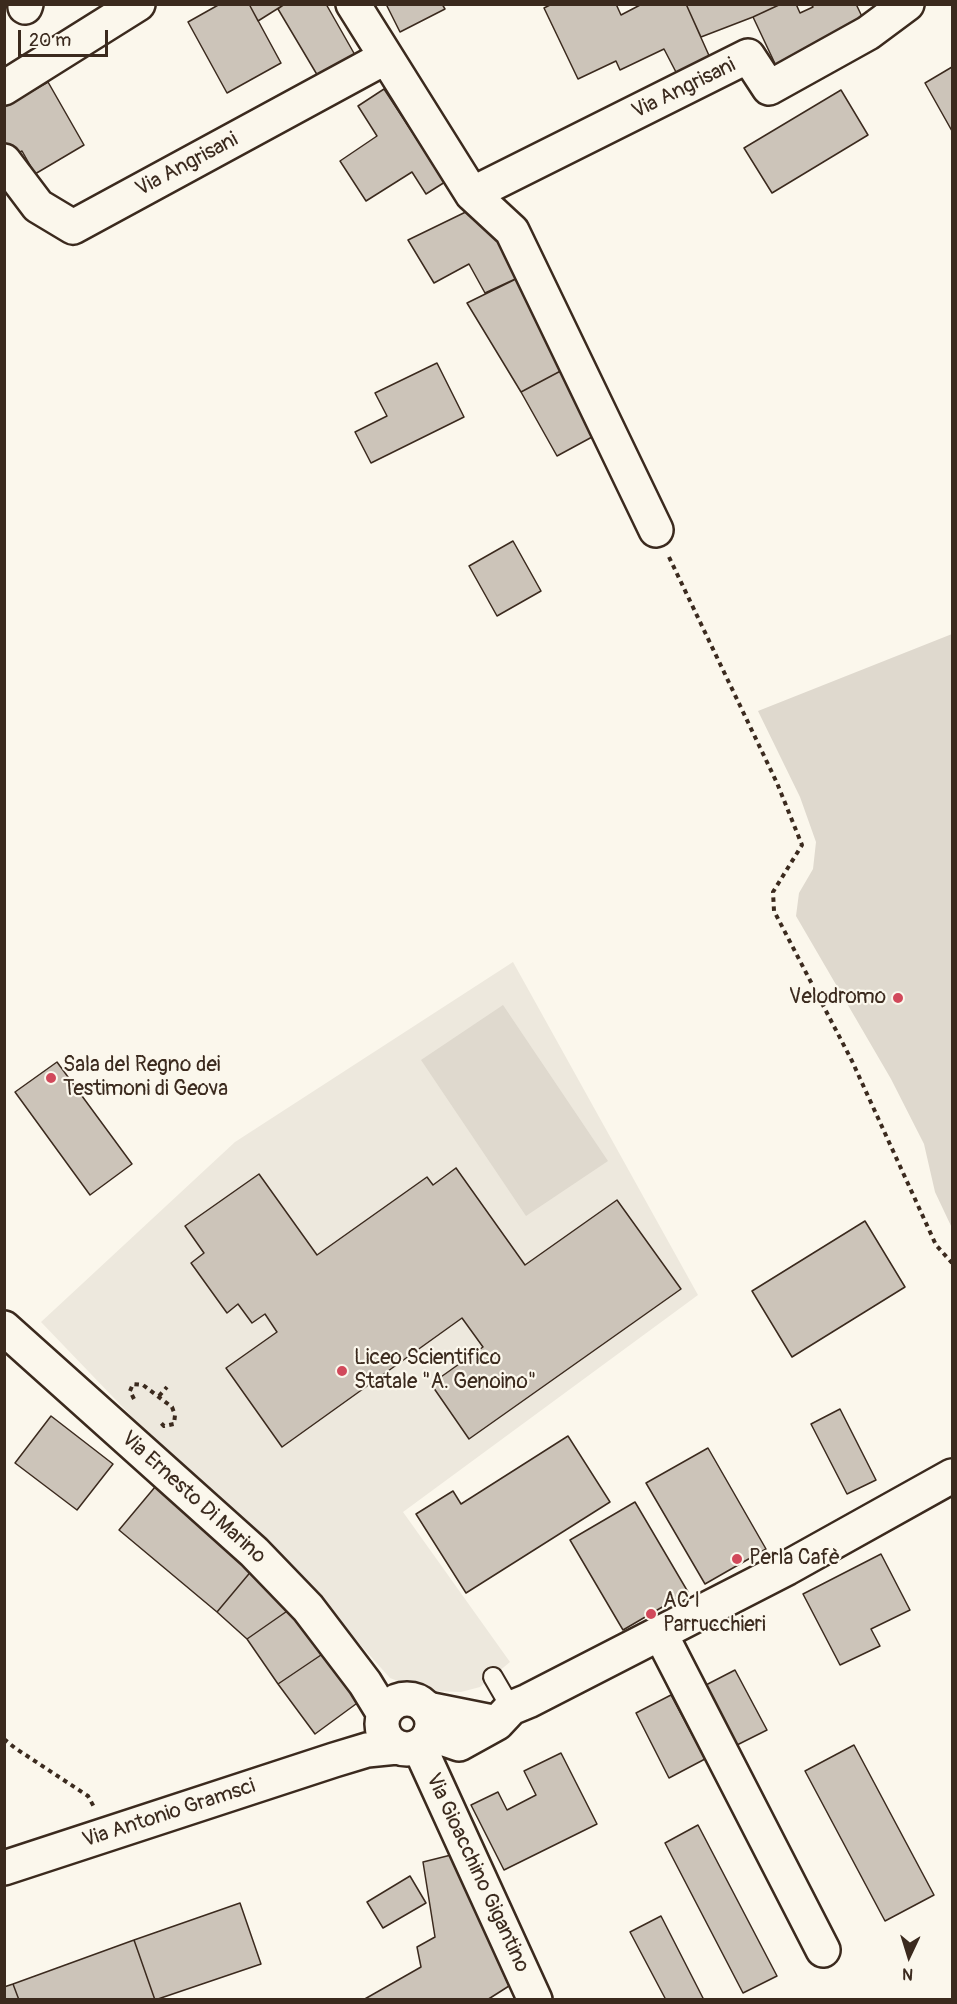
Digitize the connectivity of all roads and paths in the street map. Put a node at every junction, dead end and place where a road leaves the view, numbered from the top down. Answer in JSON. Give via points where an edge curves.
{"nodes":[{"id":1,"x":138,"y":4,"type":"edge"},
{"id":2,"x":353,"y":4,"type":"edge"},
{"id":3,"x":907,"y":4,"type":"edge"},
{"id":4,"x":386,"y":57,"type":"junction"},
{"id":5,"x":4,"y":88,"type":"edge"},
{"id":6,"x":4,"y":161,"type":"edge"},
{"id":7,"x":472,"y":194,"type":"junction"},
{"id":8,"x":656,"y":530,"type":"joint"},
{"id":9,"x":952,"y":1263,"type":"edge"},
{"id":10,"x":4,"y":1328,"type":"edge"},
{"id":11,"x":167,"y":1387,"type":"dead end"},
{"id":12,"x":159,"y":1396,"type":"junction"},
{"id":13,"x":138,"y":1404,"type":"dead end"},
{"id":14,"x":155,"y":1420,"type":"dead end"},
{"id":15,"x":952,"y":1476,"type":"edge"},
{"id":16,"x":660,"y":1633,"type":"junction"},
{"id":17,"x":493,"y":1677,"type":"dead end"},
{"id":18,"x":504,"y":1715,"type":"junction"},
{"id":19,"x":406,"y":1729,"type":"junction"},
{"id":20,"x":4,"y":1739,"type":"edge"},
{"id":21,"x":110,"y":1834,"type":"junction"},
{"id":22,"x":4,"y":1868,"type":"edge"},
{"id":23,"x":823,"y":1950,"type":"dead end"},
{"id":24,"x":536,"y":2000,"type":"edge"}],
"edges":[{"from":1,"to":5,"type":"street"},
{"from":2,"to":4,"type":"street"},
{"from":3,"to":7,"type":"street","name":"Via Angrisani","via":[[868,33],[769,88],[748,56]]},
{"from":4,"to":6,"type":"street","name":"Via Angrisani","via":[[73,227],[38,206]]},
{"from":4,"to":7,"type":"street"},
{"from":7,"to":8,"type":"street","via":[[512,231]]},
{"from":8,"to":9,"type":"path","via":[[773,773],[802,845],[773,892],[774,911],[852,1061],[936,1245]]},
{"from":10,"to":19,"type":"street","name":"Via Ernesto Di Marino","via":[[254,1552],[308,1608]]},
{"from":11,"to":12,"type":"path"},
{"from":12,"to":13,"type":"path","via":[[133,1384],[132,1398]]},
{"from":12,"to":14,"type":"path","via":[[172,1407],[174,1424],[164,1426]]},
{"from":15,"to":16,"type":"street"},
{"from":16,"to":18,"type":"street"},
{"from":16,"to":23,"type":"street"},
{"from":17,"to":18,"type":"lane"},
{"from":18,"to":19,"type":"street"},
{"from":19,"to":21,"type":"street","name":"Via Antonio Gramsci","via":[[367,1750]]},
{"from":19,"to":24,"type":"street","name":"Via Gioacchino Gigantino"},
{"from":20,"to":21,"type":"path","via":[[88,1796]]},
{"from":21,"to":22,"type":"street","name":"Via Antonio Gramsci"}]}
